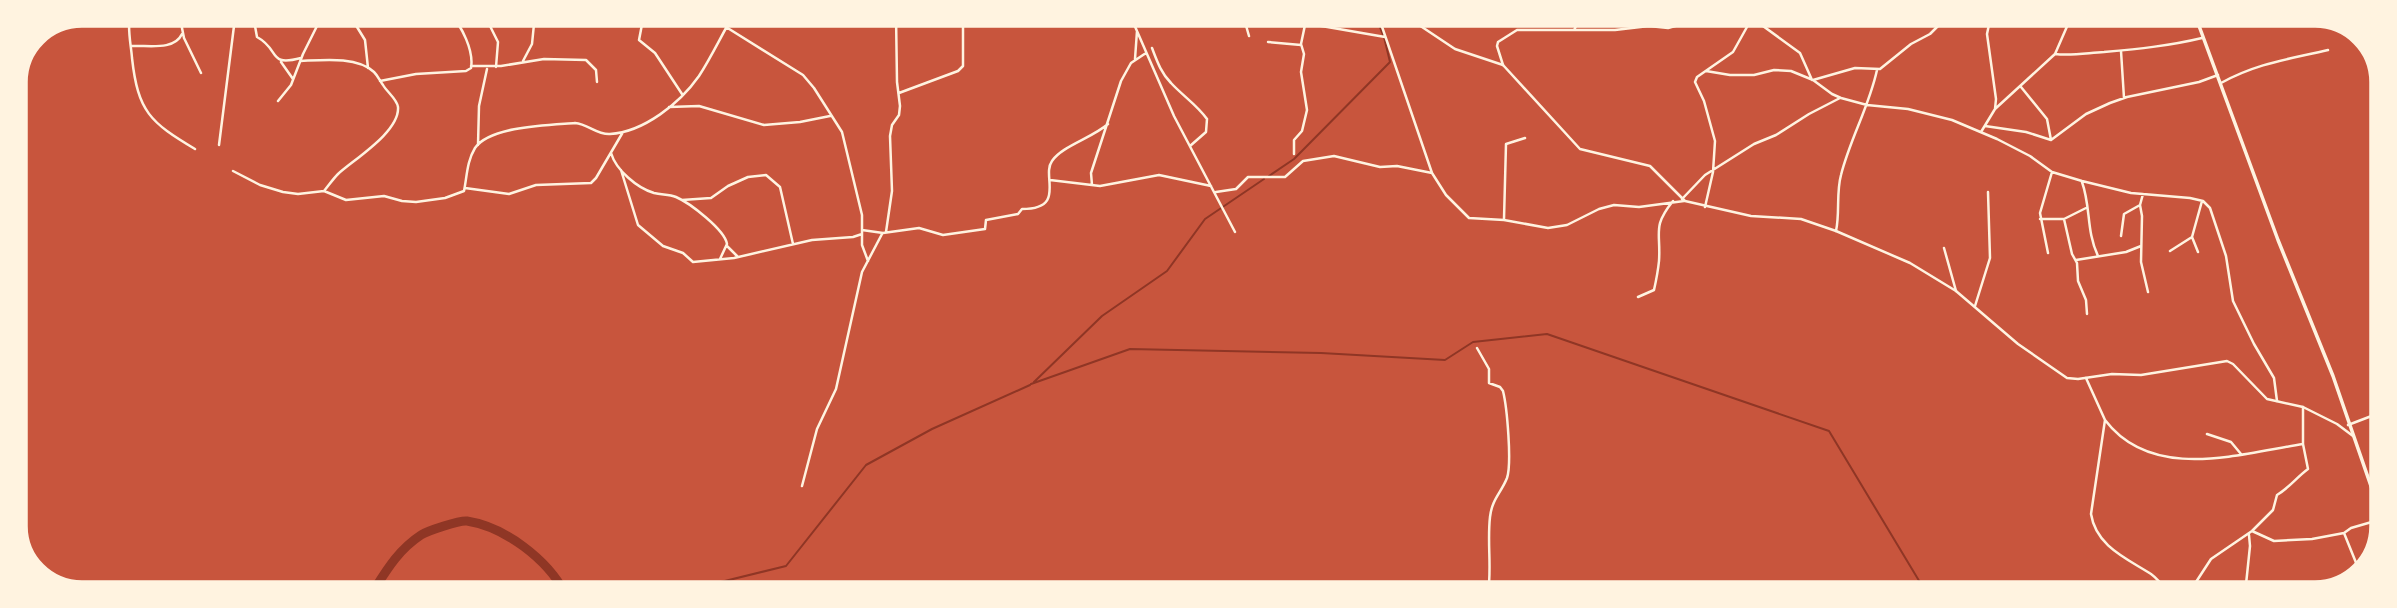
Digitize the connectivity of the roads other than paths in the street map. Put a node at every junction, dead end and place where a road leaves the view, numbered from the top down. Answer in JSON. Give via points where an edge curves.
{"nodes":[{"id":1,"x":130,"y":26,"type":"edge"},
{"id":2,"x":181,"y":26,"type":"edge"},
{"id":3,"x":234,"y":26,"type":"edge"},
{"id":4,"x":255,"y":26,"type":"edge"},
{"id":5,"x":317,"y":26,"type":"edge"},
{"id":6,"x":356,"y":26,"type":"edge"},
{"id":7,"x":457,"y":26,"type":"edge"},
{"id":8,"x":490,"y":26,"type":"edge"},
{"id":9,"x":534,"y":26,"type":"edge"},
{"id":10,"x":642,"y":26,"type":"edge"},
{"id":11,"x":896,"y":26,"type":"edge"},
{"id":12,"x":963,"y":26,"type":"edge"},
{"id":13,"x":1246,"y":26,"type":"edge"},
{"id":14,"x":1305,"y":26,"type":"edge"},
{"id":15,"x":1320,"y":26,"type":"edge"},
{"id":16,"x":1382,"y":26,"type":"edge"},
{"id":17,"x":1420,"y":26,"type":"edge"},
{"id":18,"x":1576,"y":26,"type":"edge"},
{"id":19,"x":1648,"y":26,"type":"edge"},
{"id":20,"x":1648,"y":26,"type":"edge"},
{"id":21,"x":1677,"y":26,"type":"edge"},
{"id":22,"x":1746,"y":26,"type":"edge"},
{"id":23,"x":1763,"y":26,"type":"edge"},
{"id":24,"x":1938,"y":26,"type":"edge"},
{"id":25,"x":1989,"y":26,"type":"edge"},
{"id":26,"x":2067,"y":26,"type":"edge"},
{"id":27,"x":2199,"y":26,"type":"edge"},
{"id":28,"x":726,"y":27,"type":"joint"},
{"id":29,"x":1137,"y":27,"type":"joint"},
{"id":30,"x":1574,"y":30,"type":"junction"},
{"id":31,"x":182,"y":32,"type":"junction"},
{"id":32,"x":1249,"y":36,"type":"dead end"},
{"id":33,"x":1385,"y":37,"type":"junction"},
{"id":34,"x":2202,"y":38,"type":"junction"},
{"id":35,"x":1268,"y":42,"type":"dead end"},
{"id":36,"x":1301,"y":45,"type":"junction"},
{"id":37,"x":131,"y":46,"type":"junction"},
{"id":38,"x":1152,"y":48,"type":"dead end"},
{"id":39,"x":2328,"y":50,"type":"dead end"},
{"id":40,"x":2121,"y":51,"type":"junction"},
{"id":41,"x":1146,"y":53,"type":"junction"},
{"id":42,"x":2054,"y":54,"type":"junction"},
{"id":43,"x":301,"y":60,"type":"junction"},
{"id":44,"x":1134,"y":61,"type":"junction"},
{"id":45,"x":281,"y":62,"type":"junction"},
{"id":46,"x":522,"y":63,"type":"junction"},
{"id":47,"x":1503,"y":65,"type":"junction"},
{"id":48,"x":471,"y":66,"type":"junction"},
{"id":49,"x":488,"y":67,"type":"junction"},
{"id":50,"x":496,"y":67,"type":"junction"},
{"id":51,"x":368,"y":68,"type":"junction"},
{"id":52,"x":1877,"y":70,"type":"junction"},
{"id":53,"x":1706,"y":71,"type":"junction"},
{"id":54,"x":201,"y":73,"type":"dead end"},
{"id":55,"x":2218,"y":75,"type":"junction"},
{"id":56,"x":294,"y":79,"type":"junction"},
{"id":57,"x":1812,"y":80,"type":"junction"},
{"id":58,"x":380,"y":81,"type":"junction"},
{"id":59,"x":597,"y":82,"type":"dead end"},
{"id":60,"x":2221,"y":83,"type":"junction"},
{"id":61,"x":2021,"y":87,"type":"junction"},
{"id":62,"x":899,"y":93,"type":"junction"},
{"id":63,"x":682,"y":94,"type":"junction"},
{"id":64,"x":1841,"y":98,"type":"junction"},
{"id":65,"x":2124,"y":98,"type":"junction"},
{"id":66,"x":278,"y":101,"type":"dead end"},
{"id":67,"x":1867,"y":105,"type":"junction"},
{"id":68,"x":669,"y":107,"type":"junction"},
{"id":69,"x":1995,"y":109,"type":"junction"},
{"id":70,"x":831,"y":116,"type":"junction"},
{"id":71,"x":1108,"y":124,"type":"junction"},
{"id":72,"x":1985,"y":126,"type":"junction"},
{"id":73,"x":623,"y":132,"type":"junction"},
{"id":74,"x":1981,"y":132,"type":"junction"},
{"id":75,"x":1525,"y":138,"type":"dead end"},
{"id":76,"x":2052,"y":140,"type":"junction"},
{"id":77,"x":219,"y":145,"type":"dead end"},
{"id":78,"x":478,"y":145,"type":"junction"},
{"id":79,"x":1190,"y":146,"type":"junction"},
{"id":80,"x":195,"y":149,"type":"dead end"},
{"id":81,"x":611,"y":153,"type":"junction"},
{"id":82,"x":1294,"y":154,"type":"dead end"},
{"id":83,"x":621,"y":170,"type":"junction"},
{"id":84,"x":233,"y":171,"type":"dead end"},
{"id":85,"x":1713,"y":172,"type":"junction"},
{"id":86,"x":2052,"y":172,"type":"junction"},
{"id":87,"x":1432,"y":173,"type":"junction"},
{"id":88,"x":1050,"y":180,"type":"junction"},
{"id":89,"x":2082,"y":181,"type":"junction"},
{"id":90,"x":1092,"y":185,"type":"junction"},
{"id":91,"x":1211,"y":186,"type":"junction"},
{"id":92,"x":465,"y":188,"type":"junction"},
{"id":93,"x":324,"y":191,"type":"junction"},
{"id":94,"x":1215,"y":192,"type":"junction"},
{"id":95,"x":1988,"y":192,"type":"dead end"},
{"id":96,"x":2143,"y":194,"type":"junction"},
{"id":97,"x":682,"y":200,"type":"junction"},
{"id":98,"x":1684,"y":200,"type":"junction"},
{"id":99,"x":1673,"y":201,"type":"junction"},
{"id":100,"x":2203,"y":201,"type":"junction"},
{"id":101,"x":2140,"y":205,"type":"junction"},
{"id":102,"x":1705,"y":207,"type":"junction"},
{"id":103,"x":2088,"y":207,"type":"junction"},
{"id":104,"x":2040,"y":219,"type":"junction"},
{"id":105,"x":2064,"y":219,"type":"junction"},
{"id":106,"x":1504,"y":220,"type":"junction"},
{"id":107,"x":1836,"y":231,"type":"junction"},
{"id":108,"x":862,"y":232,"type":"junction"},
{"id":109,"x":1235,"y":232,"type":"dead end"},
{"id":110,"x":884,"y":233,"type":"junction"},
{"id":111,"x":2121,"y":236,"type":"dead end"},
{"id":112,"x":2192,"y":237,"type":"junction"},
{"id":113,"x":793,"y":244,"type":"junction"},
{"id":114,"x":727,"y":246,"type":"junction"},
{"id":115,"x":2141,"y":246,"type":"junction"},
{"id":116,"x":1944,"y":247,"type":"dead end"},
{"id":117,"x":2170,"y":251,"type":"dead end"},
{"id":118,"x":2198,"y":252,"type":"dead end"},
{"id":119,"x":2048,"y":253,"type":"dead end"},
{"id":120,"x":2098,"y":256,"type":"junction"},
{"id":121,"x":739,"y":257,"type":"junction"},
{"id":122,"x":720,"y":259,"type":"junction"},
{"id":123,"x":2077,"y":260,"type":"junction"},
{"id":124,"x":868,"y":261,"type":"junction"},
{"id":125,"x":1956,"y":291,"type":"junction"},
{"id":126,"x":2148,"y":292,"type":"dead end"},
{"id":127,"x":1638,"y":297,"type":"dead end"},
{"id":128,"x":1975,"y":306,"type":"junction"},
{"id":129,"x":2087,"y":314,"type":"dead end"},
{"id":130,"x":1477,"y":348,"type":"dead end"},
{"id":131,"x":2086,"y":378,"type":"junction"},
{"id":132,"x":2277,"y":402,"type":"junction"},
{"id":133,"x":2303,"y":407,"type":"junction"},
{"id":134,"x":2371,"y":416,"type":"edge"},
{"id":135,"x":2105,"y":419,"type":"junction"},
{"id":136,"x":2348,"y":425,"type":"junction"},
{"id":137,"x":2207,"y":434,"type":"dead end"},
{"id":138,"x":2353,"y":436,"type":"junction"},
{"id":139,"x":2303,"y":444,"type":"junction"},
{"id":140,"x":2241,"y":454,"type":"junction"},
{"id":141,"x":802,"y":486,"type":"dead end"},
{"id":142,"x":2371,"y":488,"type":"edge"},
{"id":143,"x":2371,"y":522,"type":"edge"},
{"id":144,"x":2250,"y":532,"type":"junction"},
{"id":145,"x":2344,"y":533,"type":"junction"},
{"id":146,"x":2356,"y":564,"type":"edge"},
{"id":147,"x":1490,"y":582,"type":"edge"},
{"id":148,"x":2159,"y":582,"type":"edge"},
{"id":149,"x":2196,"y":582,"type":"edge"},
{"id":150,"x":2246,"y":582,"type":"edge"}],
"edges":[{"from":1,"to":37,"type":"street"},
{"from":2,"to":31,"type":"street"},
{"from":3,"to":77,"type":"street"},
{"from":4,"to":45,"type":"street","via":[[257,37]]},
{"from":5,"to":43,"type":"street"},
{"from":6,"to":51,"type":"street","via":[[365,40]]},
{"from":7,"to":48,"type":"street"},
{"from":8,"to":50,"type":"street","via":[[498,42]]},
{"from":9,"to":46,"type":"street","via":[[532,44]]},
{"from":10,"to":63,"type":"street","via":[[639,40],[655,53]]},
{"from":11,"to":62,"type":"street"},
{"from":12,"to":62,"type":"street","via":[[963,66]]},
{"from":13,"to":32,"type":"street"},
{"from":14,"to":36,"type":"street"},
{"from":15,"to":33,"type":"street"},
{"from":16,"to":33,"type":"street"},
{"from":17,"to":47,"type":"street","via":[[1455,49]]},
{"from":18,"to":30,"type":"street"},
{"from":19,"to":30,"type":"street"},
{"from":20,"to":21,"type":"street"},
{"from":22,"to":53,"type":"street","via":[[1733,52]]},
{"from":23,"to":57,"type":"street","via":[[1800,53]]},
{"from":24,"to":52,"type":"street"},
{"from":25,"to":69,"type":"street"},
{"from":26,"to":42,"type":"street"},
{"from":27,"to":34,"type":"main road"},
{"from":28,"to":63,"type":"street","via":[[699,76]]},
{"from":28,"to":70,"type":"street","via":[[803,75]]},
{"from":29,"to":41,"type":"street"},
{"from":29,"to":44,"type":"street"},
{"from":30,"to":47,"type":"street","via":[[1514,31],[1498,42]]},
{"from":31,"to":37,"type":"street","via":[[172,45]]},
{"from":31,"to":54,"type":"street"},
{"from":33,"to":87,"type":"street"},
{"from":34,"to":40,"type":"street"},
{"from":34,"to":55,"type":"main road"},
{"from":35,"to":36,"type":"street"},
{"from":36,"to":82,"type":"street","via":[[1307,110],[1302,131],[1294,139]]},
{"from":37,"to":80,"type":"street","via":[[143,107],[167,132]]},
{"from":38,"to":79,"type":"street","via":[[1162,72],[1207,119],[1206,132]]},
{"from":39,"to":60,"type":"street","via":[[2280,59]]},
{"from":40,"to":42,"type":"street"},
{"from":40,"to":65,"type":"street"},
{"from":41,"to":44,"type":"street"},
{"from":41,"to":79,"type":"street"},
{"from":42,"to":61,"type":"street"},
{"from":43,"to":45,"type":"street"},
{"from":43,"to":51,"type":"street","via":[[346,61]]},
{"from":43,"to":56,"type":"street"},
{"from":44,"to":71,"type":"street","via":[[1121,81]]},
{"from":45,"to":56,"type":"street"},
{"from":46,"to":50,"type":"street"},
{"from":46,"to":59,"type":"street","via":[[586,60],[596,70]]},
{"from":47,"to":98,"type":"street","via":[[1580,149],[1650,166]]},
{"from":48,"to":49,"type":"street"},
{"from":48,"to":58,"type":"street","via":[[466,71]]},
{"from":49,"to":50,"type":"street"},
{"from":49,"to":78,"type":"street"},
{"from":51,"to":58,"type":"street"},
{"from":52,"to":57,"type":"street","via":[[1855,68]]},
{"from":52,"to":67,"type":"street"},
{"from":53,"to":57,"type":"street","via":[[1738,75],[1782,69]]},
{"from":53,"to":85,"type":"street","via":[[1695,82],[1714,135]]},
{"from":55,"to":60,"type":"main road"},
{"from":55,"to":65,"type":"street"},
{"from":56,"to":66,"type":"street"},
{"from":57,"to":64,"type":"street"},
{"from":58,"to":93,"type":"street","via":[[398,104],[393,122]]},
{"from":60,"to":136,"type":"main road"},
{"from":61,"to":69,"type":"street"},
{"from":61,"to":76,"type":"street","via":[[2047,119]]},
{"from":62,"to":110,"type":"street","via":[[899,115],[890,136],[892,191]]},
{"from":63,"to":68,"type":"street"},
{"from":64,"to":67,"type":"street"},
{"from":64,"to":85,"type":"street","via":[[1754,144]]},
{"from":65,"to":76,"type":"street","via":[[2087,114]]},
{"from":67,"to":74,"type":"street","via":[[1908,109]]},
{"from":67,"to":107,"type":"street","via":[[1840,179]]},
{"from":68,"to":70,"type":"street","via":[[699,106],[764,125]]},
{"from":68,"to":73,"type":"street"},
{"from":69,"to":72,"type":"street"},
{"from":70,"to":108,"type":"street","via":[[847,146]]},
{"from":71,"to":88,"type":"street","via":[[1056,156],[1048,167]]},
{"from":71,"to":90,"type":"street","via":[[1091,173]]},
{"from":72,"to":74,"type":"street"},
{"from":72,"to":76,"type":"street"},
{"from":73,"to":78,"type":"street","via":[[605,134],[581,124],[563,124],[511,130]]},
{"from":73,"to":81,"type":"street"},
{"from":74,"to":86,"type":"street"},
{"from":75,"to":106,"type":"street","via":[[1506,144]]},
{"from":78,"to":92,"type":"street"},
{"from":79,"to":91,"type":"street"},
{"from":81,"to":83,"type":"street"},
{"from":81,"to":92,"type":"street","via":[[591,183],[536,185],[509,194]]},
{"from":83,"to":97,"type":"street","via":[[651,192]]},
{"from":83,"to":122,"type":"street","via":[[643,231],[693,262]]},
{"from":84,"to":93,"type":"street","via":[[283,192]]},
{"from":85,"to":98,"type":"street","via":[[1704,175]]},
{"from":85,"to":102,"type":"street"},
{"from":86,"to":89,"type":"street"},
{"from":86,"to":104,"type":"street"},
{"from":87,"to":94,"type":"street","via":[[1326,157],[1303,161],[1285,177],[1248,177],[1236,189]]},
{"from":87,"to":106,"type":"street","via":[[1469,218]]},
{"from":88,"to":90,"type":"street"},
{"from":88,"to":110,"type":"street","via":[[1051,190],[1041,205],[985,220],[985,229],[943,235],[919,228]]},
{"from":89,"to":96,"type":"street"},
{"from":89,"to":103,"type":"street"},
{"from":90,"to":91,"type":"street","via":[[1159,175]]},
{"from":91,"to":94,"type":"street"},
{"from":92,"to":93,"type":"street","via":[[445,198],[409,202],[384,195],[346,200]]},
{"from":94,"to":109,"type":"street"},
{"from":95,"to":128,"type":"street","via":[[1990,258]]},
{"from":96,"to":100,"type":"street"},
{"from":96,"to":101,"type":"street"},
{"from":97,"to":113,"type":"street","via":[[711,198],[748,177],[766,175],[780,187]]},
{"from":97,"to":114,"type":"street","via":[[721,230]]},
{"from":98,"to":99,"type":"street"},
{"from":98,"to":102,"type":"street"},
{"from":99,"to":106,"type":"street","via":[[1606,206],[1572,223],[1548,228]]},
{"from":99,"to":127,"type":"street","via":[[1660,220],[1654,290]]},
{"from":100,"to":112,"type":"street"},
{"from":100,"to":132,"type":"street","via":[[2210,208],[2226,256],[2233,301],[2274,378]]},
{"from":101,"to":111,"type":"street","via":[[2124,214]]},
{"from":101,"to":115,"type":"street"},
{"from":102,"to":107,"type":"street","via":[[1801,219]]},
{"from":103,"to":105,"type":"street"},
{"from":103,"to":120,"type":"street","via":[[2090,238]]},
{"from":104,"to":105,"type":"street"},
{"from":104,"to":119,"type":"street"},
{"from":105,"to":123,"type":"street"},
{"from":107,"to":125,"type":"street","via":[[1910,263]]},
{"from":108,"to":110,"type":"street"},
{"from":108,"to":113,"type":"street"},
{"from":108,"to":124,"type":"street"},
{"from":110,"to":124,"type":"street"},
{"from":112,"to":117,"type":"street"},
{"from":112,"to":118,"type":"street"},
{"from":113,"to":121,"type":"street"},
{"from":114,"to":121,"type":"street"},
{"from":114,"to":122,"type":"street"},
{"from":115,"to":120,"type":"street"},
{"from":115,"to":126,"type":"street"},
{"from":116,"to":125,"type":"street"},
{"from":120,"to":123,"type":"street"},
{"from":121,"to":122,"type":"street"},
{"from":123,"to":129,"type":"street"},
{"from":124,"to":141,"type":"street","via":[[858,285],[836,389],[817,429]]},
{"from":125,"to":128,"type":"street"},
{"from":128,"to":131,"type":"street","via":[[2052,370],[2067,378]]},
{"from":130,"to":147,"type":"street","via":[[1489,369],[1489,383],[1503,391],[1508,449],[1507,477],[1491,510]]},
{"from":131,"to":132,"type":"street","via":[[2141,375],[2227,361],[2263,396]]},
{"from":131,"to":135,"type":"street"},
{"from":132,"to":133,"type":"street"},
{"from":133,"to":138,"type":"street"},
{"from":133,"to":139,"type":"street"},
{"from":134,"to":136,"type":"street"},
{"from":135,"to":140,"type":"street","via":[[2123,439],[2179,459]]},
{"from":135,"to":148,"type":"street","via":[[2093,527],[2124,560]]},
{"from":136,"to":138,"type":"main road"},
{"from":137,"to":140,"type":"street","via":[[2231,442]]},
{"from":138,"to":142,"type":"main road"},
{"from":139,"to":140,"type":"street"},
{"from":139,"to":144,"type":"street","via":[[2308,469],[2277,495],[2273,510]]},
{"from":143,"to":145,"type":"street"},
{"from":144,"to":145,"type":"street","via":[[2274,541]]},
{"from":144,"to":149,"type":"street","via":[[2211,559]]},
{"from":144,"to":150,"type":"street"},
{"from":145,"to":146,"type":"street"}]}
